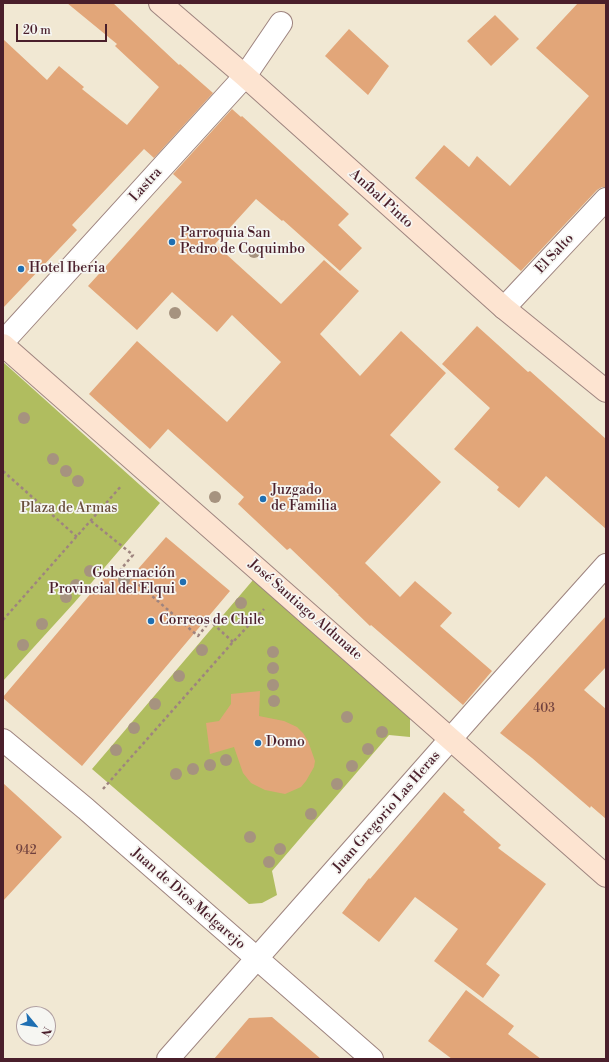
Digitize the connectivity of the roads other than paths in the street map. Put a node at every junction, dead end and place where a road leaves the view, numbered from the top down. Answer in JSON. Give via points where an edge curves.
{"nodes":[{"id":1,"x":160,"y":3,"type":"edge"},
{"id":2,"x":281,"y":23,"type":"dead end"},
{"id":3,"x":245,"y":76,"type":"junction"},
{"id":4,"x":606,"y":199,"type":"edge"},
{"id":5,"x":504,"y":308,"type":"junction"},
{"id":6,"x":3,"y":343,"type":"edge"},
{"id":7,"x":606,"y":391,"type":"edge"},
{"id":8,"x":606,"y":565,"type":"edge"},
{"id":9,"x":451,"y":739,"type":"junction"},
{"id":10,"x":3,"y":740,"type":"edge"},
{"id":11,"x":606,"y":876,"type":"edge"},
{"id":12,"x":256,"y":958,"type":"junction"},
{"id":13,"x":168,"y":1059,"type":"edge"},
{"id":14,"x":372,"y":1059,"type":"edge"}],
"edges":[{"from":1,"to":3,"type":"main road","name":"Aníbal Pinto"},
{"from":2,"to":3,"type":"street","name":"Lastra"},
{"from":3,"to":5,"type":"main road","name":"Aníbal Pinto"},
{"from":3,"to":6,"type":"street","name":"Lastra"},
{"from":4,"to":5,"type":"street","name":"El Salto"},
{"from":5,"to":7,"type":"main road","name":"Aníbal Pinto"},
{"from":6,"to":9,"type":"main road","name":"José Santiago Aldunate"},
{"from":8,"to":9,"type":"street","name":"Juan Gregorio Las Heras"},
{"from":9,"to":11,"type":"main road","name":"José Santiago Aldunate"},
{"from":9,"to":12,"type":"street","name":"Juan Gregorio Las Heras"},
{"from":10,"to":12,"type":"street","name":"Juan de Dios Melgarejo"},
{"from":12,"to":13,"type":"street","name":"Juan Gregorio Las Heras"},
{"from":12,"to":14,"type":"street","name":"Juan de Dios Melgarejo"}]}
